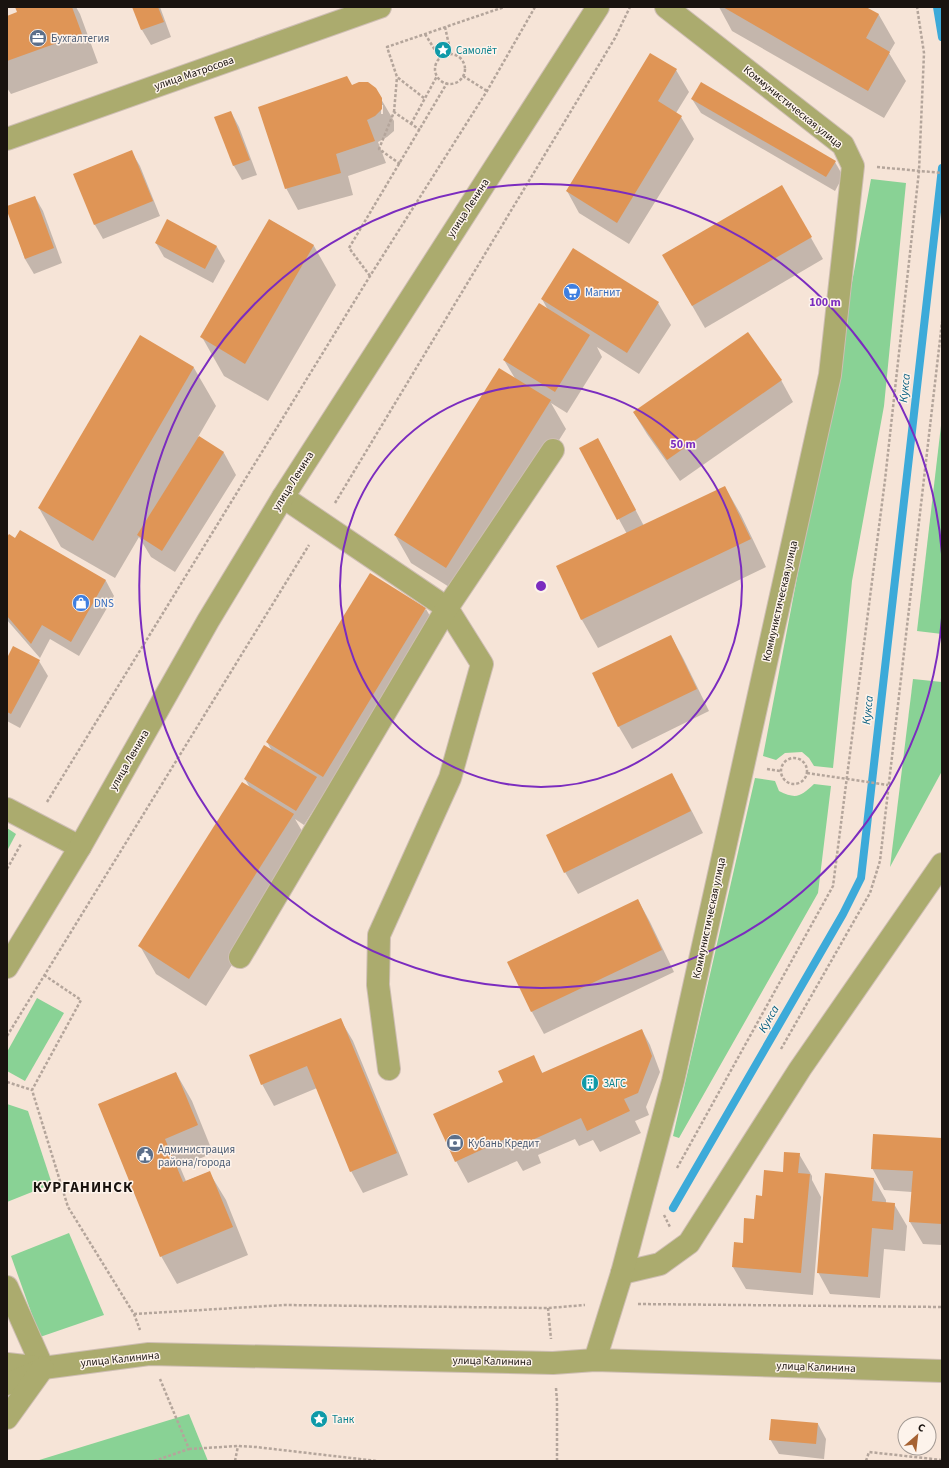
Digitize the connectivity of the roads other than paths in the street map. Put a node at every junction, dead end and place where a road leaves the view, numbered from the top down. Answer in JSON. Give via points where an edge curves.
{"nodes":[{"id":1,"x":380,"y":7,"type":"edge"},
{"id":2,"x":598,"y":7,"type":"edge"},
{"id":3,"x":666,"y":7,"type":"edge"},
{"id":4,"x":7,"y":139,"type":"edge"},
{"id":5,"x":553,"y":450,"type":"dead end"},
{"id":6,"x":283,"y":497,"type":"junction"},
{"id":7,"x":447,"y":608,"type":"junction"},
{"id":8,"x":7,"y":809,"type":"edge"},
{"id":9,"x":80,"y":847,"type":"junction"},
{"id":10,"x":942,"y":864,"type":"edge"},
{"id":11,"x":240,"y":957,"type":"dead end"},
{"id":12,"x":7,"y":967,"type":"edge"},
{"id":13,"x":389,"y":1069,"type":"dead end"},
{"id":14,"x":622,"y":1273,"type":"junction"},
{"id":15,"x":7,"y":1287,"type":"edge"},
{"id":16,"x":595,"y":1360,"type":"junction"},
{"id":17,"x":7,"y":1364,"type":"edge"},
{"id":18,"x":43,"y":1368,"type":"junction"},
{"id":19,"x":942,"y":1371,"type":"edge"},
{"id":20,"x":7,"y":1384,"type":"edge"},
{"id":21,"x":7,"y":1418,"type":"edge"}],
"edges":[{"from":1,"to":4,"type":"street","name":"улица Матросова"},
{"from":2,"to":6,"type":"street","name":"улица Ленина"},
{"from":3,"to":14,"type":"street","name":"Коммунистическая улица","via":[[843,145],[853,166],[830,375],[673,1081]]},
{"from":5,"to":7,"type":"street"},
{"from":6,"to":7,"type":"street"},
{"from":6,"to":9,"type":"street","name":"улица Ленина","via":[[208,621]]},
{"from":7,"to":11,"type":"street"},
{"from":7,"to":13,"type":"street","via":[[482,664],[450,778],[379,935],[378,985]]},
{"from":8,"to":9,"type":"street"},
{"from":9,"to":12,"type":"street","name":"улица Ленина"},
{"from":10,"to":14,"type":"street","via":[[800,1069],[689,1243],[660,1264]]},
{"from":14,"to":16,"type":"street","name":"Коммунистическая улица"},
{"from":15,"to":18,"type":"street"},
{"from":16,"to":18,"type":"street","name":"улица Калинина","via":[[553,1363],[149,1354]]},
{"from":16,"to":19,"type":"street","name":"улица Калинина"},
{"from":17,"to":18,"type":"street","name":"улица Калинина"},
{"from":18,"to":20,"type":"street","name":"улица Калинина"},
{"from":18,"to":21,"type":"street"}]}
